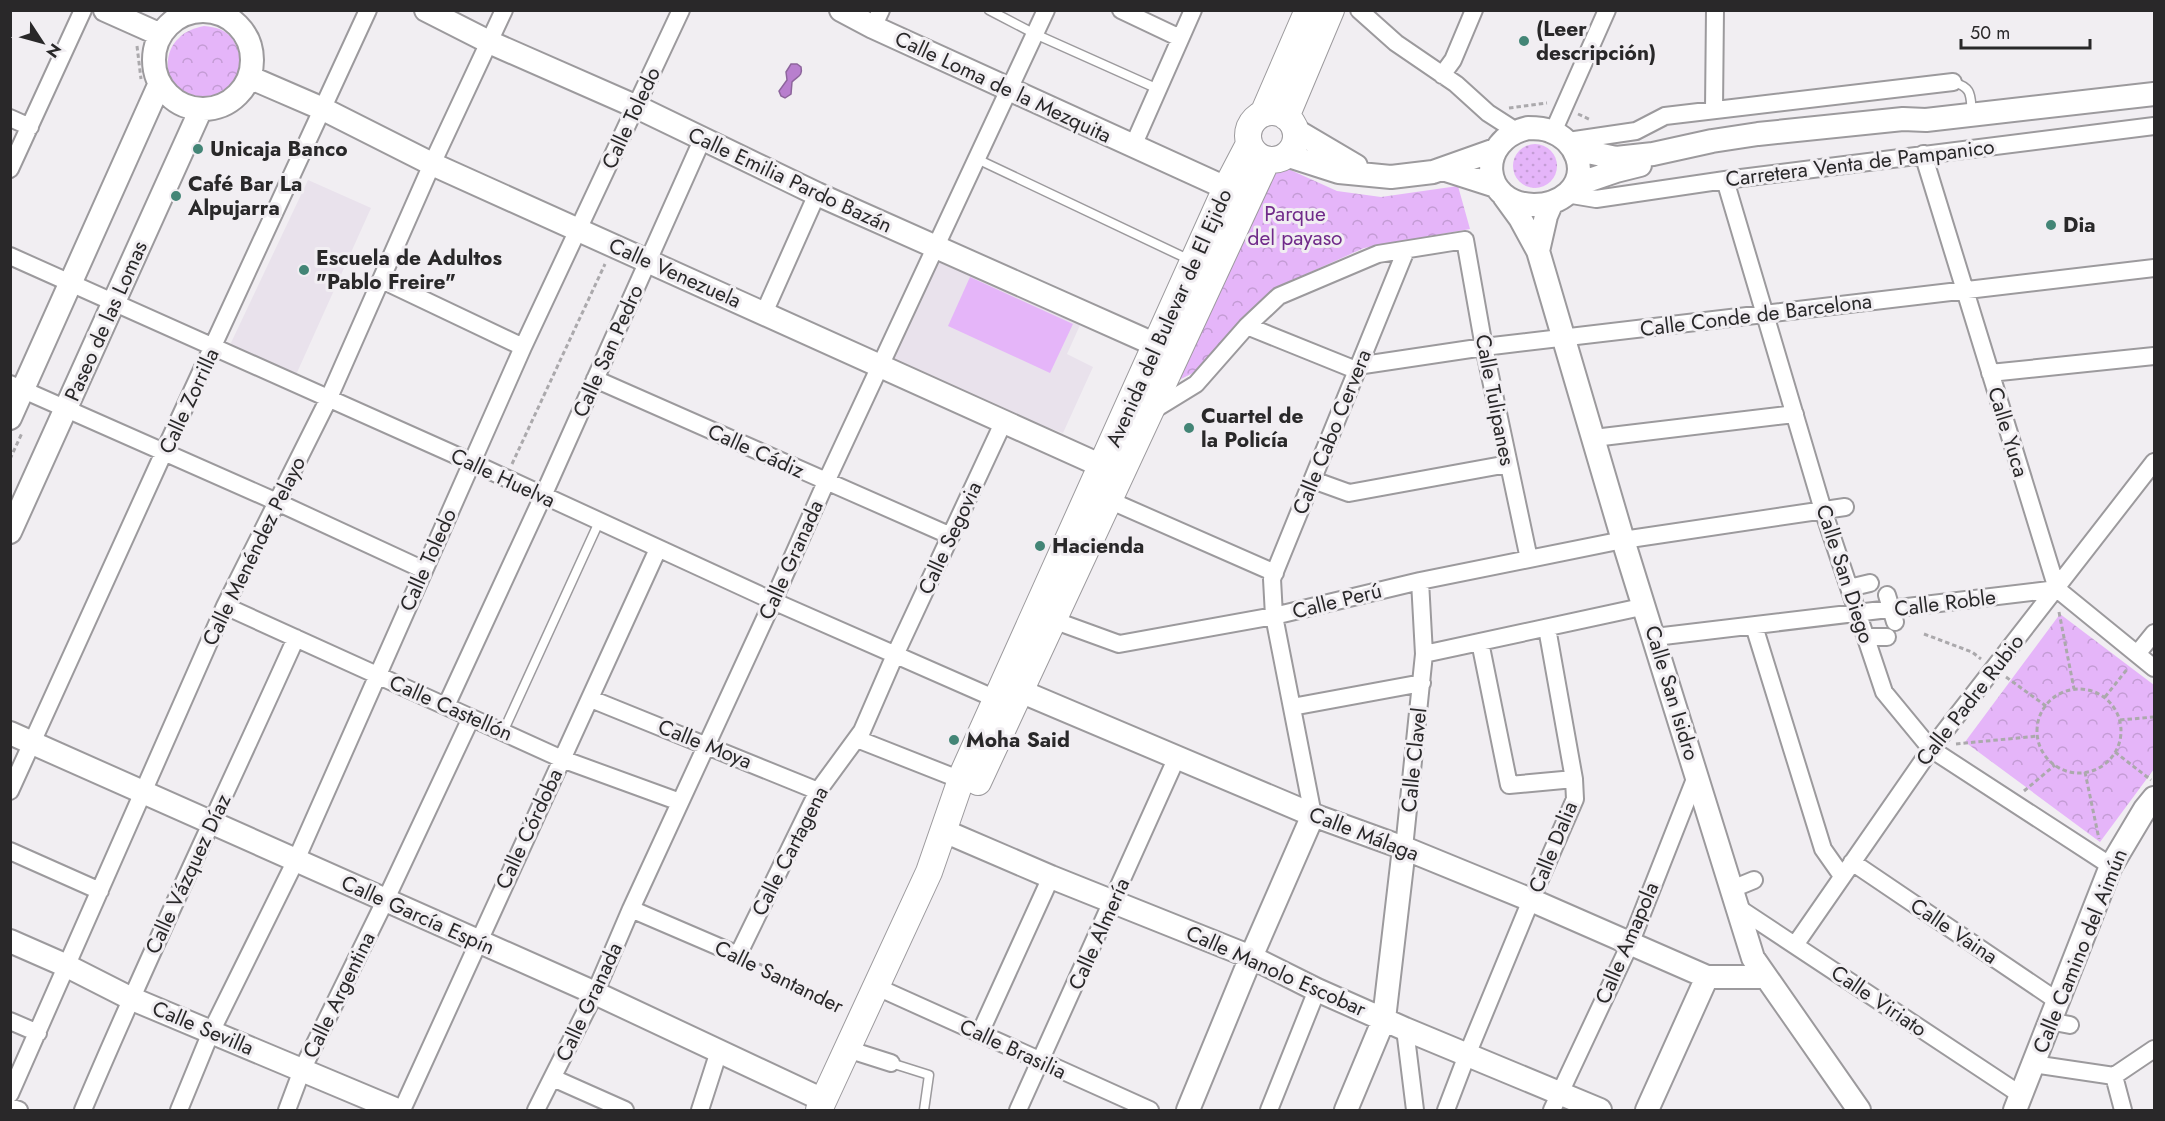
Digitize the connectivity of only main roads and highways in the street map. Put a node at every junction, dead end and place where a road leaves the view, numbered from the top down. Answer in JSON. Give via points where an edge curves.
{"nodes":[{"id":1,"x":1308,"y":10,"type":"edge"},
{"id":2,"x":1330,"y":10,"type":"edge"},
{"id":3,"x":1281,"y":121,"type":"junction"},
{"id":4,"x":1267,"y":153,"type":"junction"},
{"id":5,"x":1099,"y":496,"type":"junction"},
{"id":6,"x":1008,"y":695,"type":"junction"},
{"id":7,"x":929,"y":872,"type":"junction"},
{"id":8,"x":821,"y":1105,"type":"edge"}],
"edges":[{"from":1,"to":3,"type":"main road","name":"Avenida del Bulevar de El Ejido"},
{"from":2,"to":3,"type":"main road","name":"Avenida del Bulevar de El Ejido"},
{"from":3,"to":4,"type":"main road","name":"Avenida del Bulevar de El Ejido","via":[[1294,144]]},
{"from":3,"to":4,"type":"main road","name":"Avenida del Bulevar de El Ejido","via":[[1252,123],[1248,137]]},
{"from":4,"to":5,"type":"main road","name":"Avenida del Bulevar de El Ejido","via":[[1148,412]]},
{"from":4,"to":5,"type":"main road","name":"Avenida del Bulevar de El Ejido","via":[[1226,188],[1102,466]]},
{"from":5,"to":6,"type":"main road","name":"Avenida del Bulevar de El Ejido"},
{"from":5,"to":6,"type":"main road","name":"Avenida del Bulevar de El Ejido","via":[[1053,620]]},
{"from":6,"to":7,"type":"main road","name":"Avenida del Bulevar de El Ejido","via":[[972,796]]},
{"from":6,"to":7,"type":"main road","name":"Avenida del Bulevar de El Ejido","via":[[974,748]]},
{"from":7,"to":8,"type":"main road","name":"Avenida del Bulevar de El Ejido"}]}
